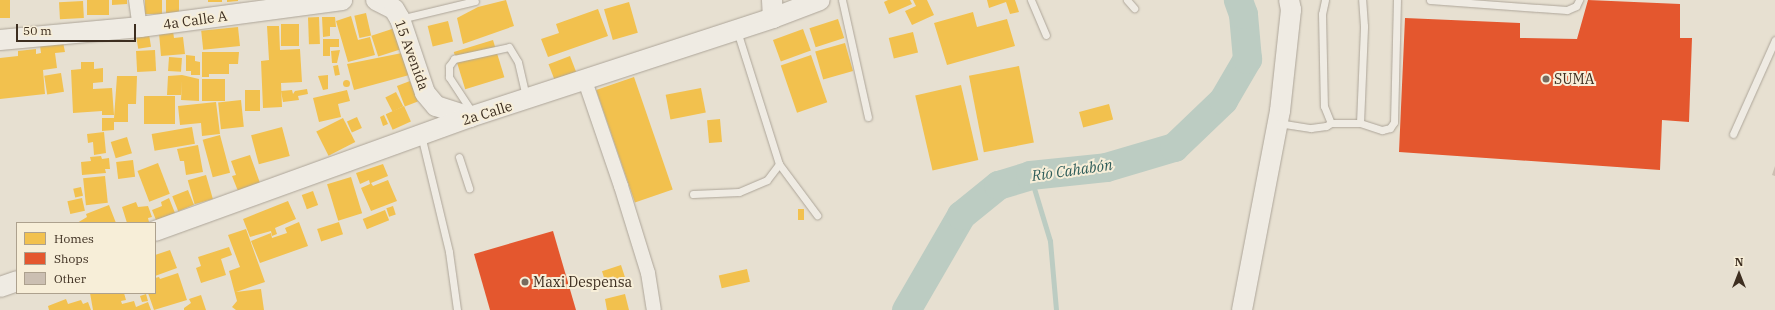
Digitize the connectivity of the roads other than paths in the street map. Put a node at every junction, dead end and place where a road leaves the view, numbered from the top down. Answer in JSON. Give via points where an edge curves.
{"nodes":[{"id":1,"x":136,"y":0,"type":"edge"},
{"id":2,"x":342,"y":0,"type":"edge"},
{"id":3,"x":379,"y":0,"type":"edge"},
{"id":4,"x":820,"y":0,"type":"edge"},
{"id":5,"x":842,"y":0,"type":"edge"},
{"id":6,"x":1031,"y":0,"type":"edge"},
{"id":7,"x":1127,"y":0,"type":"edge"},
{"id":8,"x":1290,"y":0,"type":"edge"},
{"id":9,"x":1325,"y":0,"type":"edge"},
{"id":10,"x":1362,"y":0,"type":"edge"},
{"id":11,"x":1397,"y":0,"type":"edge"},
{"id":12,"x":1430,"y":0,"type":"edge"},
{"id":13,"x":1579,"y":0,"type":"edge"},
{"id":14,"x":475,"y":1,"type":"dead end"},
{"id":15,"x":1134,"y":8,"type":"dead end"},
{"id":16,"x":773,"y":9,"type":"edge"},
{"id":17,"x":400,"y":19,"type":"junction"},
{"id":18,"x":140,"y":28,"type":"junction"},
{"id":19,"x":737,"y":30,"type":"junction"},
{"id":20,"x":1046,"y":35,"type":"dead end"},
{"id":21,"x":0,"y":40,"type":"edge"},
{"id":22,"x":1775,"y":40,"type":"edge"},
{"id":23,"x":585,"y":81,"type":"junction"},
{"id":24,"x":526,"y":101,"type":"junction"},
{"id":25,"x":472,"y":116,"type":"junction"},
{"id":26,"x":868,"y":117,"type":"dead end"},
{"id":27,"x":1278,"y":123,"type":"junction"},
{"id":28,"x":1331,"y":123,"type":"junction"},
{"id":29,"x":1360,"y":123,"type":"junction"},
{"id":30,"x":1733,"y":134,"type":"dead end"},
{"id":31,"x":421,"y":135,"type":"junction"},
{"id":32,"x":459,"y":158,"type":"dead end"},
{"id":33,"x":779,"y":164,"type":"junction"},
{"id":34,"x":469,"y":188,"type":"dead end"},
{"id":35,"x":693,"y":194,"type":"dead end"},
{"id":36,"x":817,"y":215,"type":"dead end"},
{"id":37,"x":156,"y":231,"type":"edge"},
{"id":38,"x":16,"y":281,"type":"edge"},
{"id":39,"x":0,"y":287,"type":"edge"},
{"id":40,"x":457,"y":310,"type":"edge"},
{"id":41,"x":654,"y":310,"type":"edge"},
{"id":42,"x":1242,"y":310,"type":"edge"}],
"edges":[{"from":1,"to":18,"type":"street"},
{"from":2,"to":18,"type":"main road","name":"4a Calle A"},
{"from":3,"to":17,"type":"main road","name":"15 Avenida","via":[[394,9]]},
{"from":4,"to":16,"type":"main road","name":"2a Calle"},
{"from":5,"to":26,"type":"lane"},
{"from":6,"to":20,"type":"lane"},
{"from":7,"to":15,"type":"lane"},
{"from":8,"to":27,"type":"main road"},
{"from":9,"to":28,"type":"lane","via":[[1322,14],[1324,106]]},
{"from":10,"to":29,"type":"lane","via":[[1364,26]]},
{"from":11,"to":29,"type":"lane","via":[[1394,122],[1390,128],[1382,130]]},
{"from":12,"to":13,"type":"lane","via":[[1567,10],[1576,6]]},
{"from":14,"to":17,"type":"lane"},
{"from":16,"to":19,"type":"main road","name":"2a Calle"},
{"from":17,"to":25,"type":"main road","name":"15 Avenida","via":[[425,93],[436,106]]},
{"from":18,"to":21,"type":"main road","name":"4a Calle A"},
{"from":19,"to":23,"type":"main road","name":"2a Calle"},
{"from":19,"to":33,"type":"lane"},
{"from":22,"to":30,"type":"lane"},
{"from":23,"to":24,"type":"main road","name":"2a Calle"},
{"from":23,"to":41,"type":"street","via":[[648,273]]},
{"from":24,"to":25,"type":"main road","name":"2a Calle"},
{"from":24,"to":25,"type":"lane","via":[[518,62],[509,47],[454,59],[449,66],[449,78]]},
{"from":25,"to":31,"type":"main road","name":"2a Calle"},
{"from":27,"to":28,"type":"lane","via":[[1311,128]]},
{"from":27,"to":42,"type":"main road"},
{"from":28,"to":29,"type":"lane"},
{"from":31,"to":37,"type":"main road","name":"2a Calle"},
{"from":31,"to":40,"type":"lane","via":[[450,252]]},
{"from":32,"to":34,"type":"lane"},
{"from":33,"to":35,"type":"lane","via":[[767,180],[739,192]]},
{"from":33,"to":36,"type":"lane"},
{"from":38,"to":39,"type":"main road"}]}
